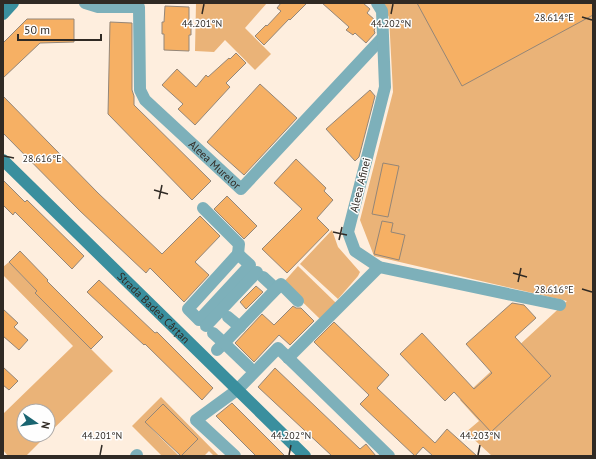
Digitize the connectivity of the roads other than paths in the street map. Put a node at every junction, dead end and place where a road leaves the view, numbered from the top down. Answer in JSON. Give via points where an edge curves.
{"nodes":[{"id":1,"x":13,"y":3,"type":"edge"},
{"id":2,"x":85,"y":3,"type":"edge"},
{"id":3,"x":377,"y":3,"type":"edge"},
{"id":4,"x":3,"y":14,"type":"edge"},
{"id":5,"x":383,"y":37,"type":"junction"},
{"id":6,"x":3,"y":160,"type":"edge"},
{"id":7,"x":203,"y":208,"type":"dead end"},
{"id":8,"x":238,"y":254,"type":"junction"},
{"id":9,"x":379,"y":267,"type":"junction"},
{"id":10,"x":224,"y":270,"type":"junction"},
{"id":11,"x":235,"y":281,"type":"junction"},
{"id":12,"x":276,"y":289,"type":"junction"},
{"id":13,"x":203,"y":292,"type":"junction"},
{"id":14,"x":298,"y":301,"type":"dead end"},
{"id":15,"x":214,"y":303,"type":"junction"},
{"id":16,"x":560,"y":305,"type":"dead end"},
{"id":17,"x":228,"y":317,"type":"dead end"},
{"id":18,"x":240,"y":327,"type":"junction"},
{"id":19,"x":221,"y":347,"type":"junction"},
{"id":20,"x":288,"y":358,"type":"junction"},
{"id":21,"x":249,"y":367,"type":"dead end"},
{"id":22,"x":237,"y":390,"type":"junction"},
{"id":23,"x":235,"y":456,"type":"edge"},
{"id":24,"x":305,"y":456,"type":"edge"},
{"id":25,"x":389,"y":456,"type":"edge"}],
"edges":[{"from":1,"to":4,"type":"street"},
{"from":2,"to":5,"type":"street","name":"Aleea Murelor","via":[[98,7],[140,7],[140,90],[145,100],[241,189]]},
{"from":3,"to":5,"type":"street","name":"Aleea Afinei","via":[[382,11]]},
{"from":5,"to":9,"type":"street","name":"Aleea Afinei","via":[[385,87],[348,232],[355,251]]},
{"from":6,"to":22,"type":"street","name":"Strada Badea Cârțan"},
{"from":7,"to":8,"type":"street","via":[[239,244]]},
{"from":8,"to":10,"type":"street"},
{"from":8,"to":11,"type":"street","via":[[250,265]]},
{"from":9,"to":16,"type":"street","name":"Aleea Afinei"},
{"from":9,"to":20,"type":"street"},
{"from":10,"to":11,"type":"street"},
{"from":10,"to":13,"type":"street"},
{"from":11,"to":15,"type":"street"},
{"from":12,"to":14,"type":"street","via":[[281,284]]},
{"from":12,"to":18,"type":"street"},
{"from":12,"to":19,"type":"street","via":[[260,274],[210,330]]},
{"from":13,"to":15,"type":"street"},
{"from":13,"to":15,"type":"street","via":[[188,309],[199,320]]},
{"from":17,"to":18,"type":"street"},
{"from":18,"to":19,"type":"street"},
{"from":19,"to":21,"type":"street"},
{"from":20,"to":22,"type":"street","via":[[278,348]]},
{"from":20,"to":25,"type":"street"},
{"from":22,"to":23,"type":"street","via":[[196,420]]},
{"from":22,"to":24,"type":"street","name":"Strada Badea Cârțan"}]}
